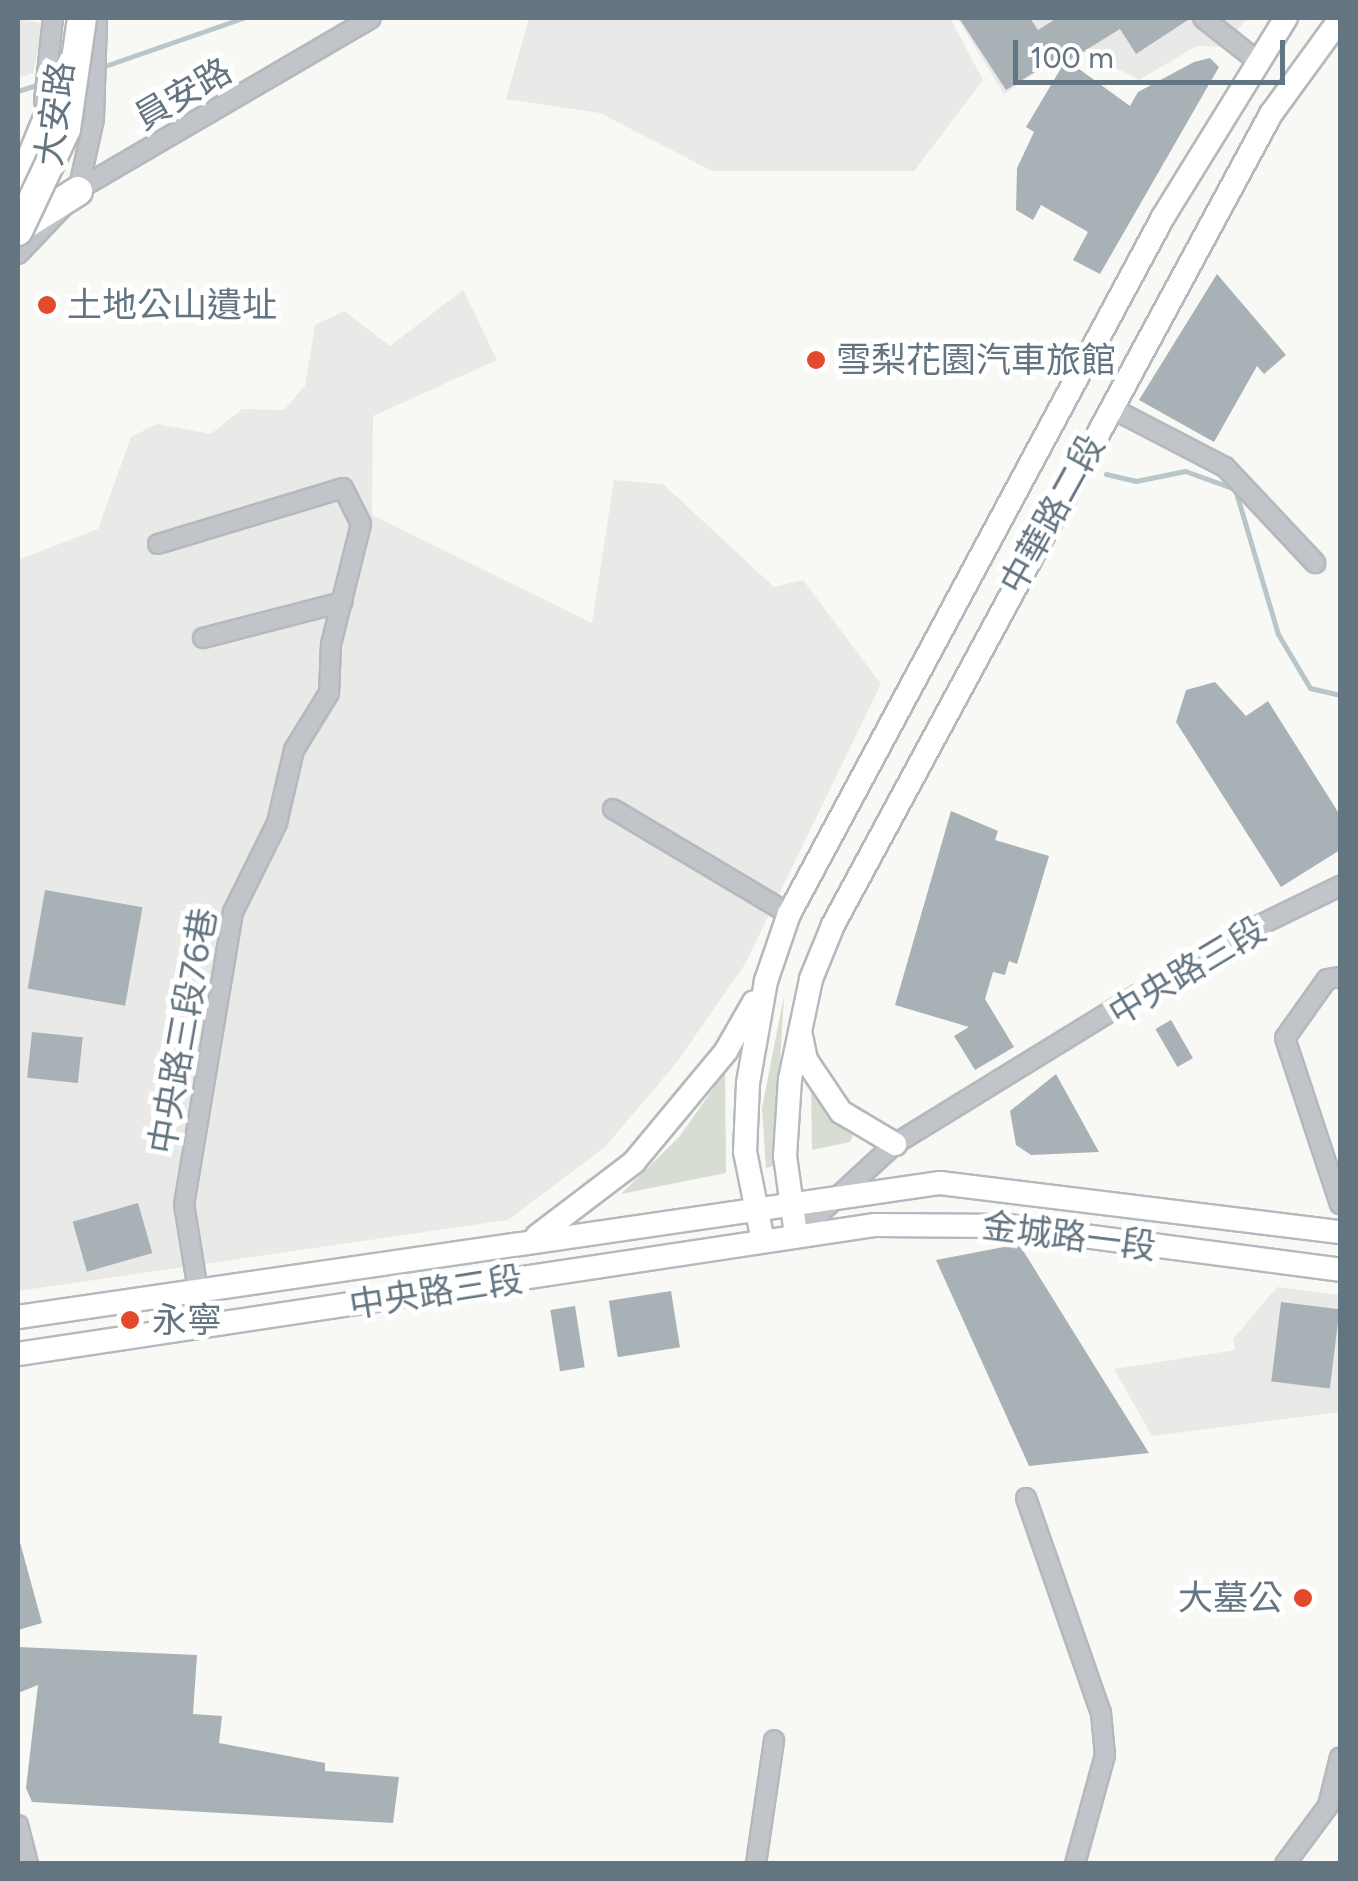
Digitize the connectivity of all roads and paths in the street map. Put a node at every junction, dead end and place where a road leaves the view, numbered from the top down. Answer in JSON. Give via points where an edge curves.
{"nodes":[{"id":1,"x":53,"y":18,"type":"edge"},
{"id":2,"x":69,"y":18,"type":"edge"},
{"id":3,"x":82,"y":18,"type":"edge"},
{"id":4,"x":97,"y":18,"type":"edge"},
{"id":5,"x":371,"y":18,"type":"edge"},
{"id":6,"x":1204,"y":18,"type":"edge"},
{"id":7,"x":1286,"y":18,"type":"edge"},
{"id":8,"x":1340,"y":19,"type":"edge"},
{"id":9,"x":1255,"y":58,"type":"junction"},
{"id":10,"x":18,"y":163,"type":"edge"},
{"id":11,"x":18,"y":191,"type":"edge"},
{"id":12,"x":78,"y":191,"type":"junction"},
{"id":13,"x":18,"y":201,"type":"edge"},
{"id":14,"x":18,"y":230,"type":"edge"},
{"id":15,"x":18,"y":254,"type":"edge"},
{"id":16,"x":1111,"y":408,"type":"junction"},
{"id":17,"x":158,"y":544,"type":"dead end"},
{"id":18,"x":1315,"y":563,"type":"dead end"},
{"id":19,"x":342,"y":602,"type":"junction"},
{"id":20,"x":203,"y":638,"type":"dead end"},
{"id":21,"x":613,"y":809,"type":"dead end"},
{"id":22,"x":1340,"y":886,"type":"edge"},
{"id":23,"x":789,"y":914,"type":"junction"},
{"id":24,"x":1340,"y":977,"type":"edge"},
{"id":25,"x":766,"y":981,"type":"junction"},
{"id":26,"x":799,"y":1028,"type":"junction"},
{"id":27,"x":894,"y":1144,"type":"junction"},
{"id":28,"x":838,"y":1194,"type":"junction"},
{"id":29,"x":790,"y":1201,"type":"junction"},
{"id":30,"x":1340,"y":1204,"type":"edge"},
{"id":31,"x":755,"y":1206,"type":"junction"},
{"id":32,"x":1340,"y":1232,"type":"edge"},
{"id":33,"x":796,"y":1235,"type":"junction"},
{"id":34,"x":763,"y":1241,"type":"junction"},
{"id":35,"x":528,"y":1242,"type":"junction"},
{"id":36,"x":1340,"y":1270,"type":"edge"},
{"id":37,"x":196,"y":1291,"type":"junction"},
{"id":38,"x":18,"y":1317,"type":"edge"},
{"id":39,"x":204,"y":1327,"type":"junction"},
{"id":40,"x":18,"y":1354,"type":"edge"},
{"id":41,"x":1026,"y":1498,"type":"dead end"},
{"id":42,"x":774,"y":1740,"type":"dead end"},
{"id":43,"x":1340,"y":1757,"type":"edge"},
{"id":44,"x":18,"y":1825,"type":"edge"},
{"id":45,"x":28,"y":1864,"type":"edge"},
{"id":46,"x":756,"y":1864,"type":"edge"},
{"id":47,"x":1075,"y":1864,"type":"edge"},
{"id":48,"x":1284,"y":1864,"type":"edge"}],
"edges":[{"from":1,"to":10,"type":"street","name":"大安路","via":[[44,102]]},
{"from":2,"to":11,"type":"highway","via":[[60,97]]},
{"from":3,"to":14,"type":"highway","bridge":true,"via":[[66,129]]},
{"from":4,"to":12,"type":"street","name":"大安路","via":[[94,119]]},
{"from":5,"to":12,"type":"street","name":"員安路"},
{"from":6,"to":9,"type":"street"},
{"from":7,"to":9,"type":"main road","name":"中華路二段"},
{"from":8,"to":16,"type":"main road","name":"中華路二段","via":[[1271,114]]},
{"from":9,"to":23,"type":"main road","name":"中華路二段"},
{"from":12,"to":13,"type":"street","name":"員安路"},
{"from":12,"to":14,"type":"highway"},
{"from":12,"to":15,"type":"street","name":"大安路"},
{"from":16,"to":18,"type":"street","via":[[1226,466]]},
{"from":16,"to":26,"type":"main road","name":"中華路二段","via":[[833,926]]},
{"from":17,"to":19,"type":"street","name":"中央路三段76巷","via":[[343,488],[361,524]]},
{"from":19,"to":20,"type":"street"},
{"from":19,"to":37,"type":"street","name":"中央路三段76巷","via":[[329,693],[294,750],[278,822],[233,912],[184,1204]]},
{"from":21,"to":23,"type":"street"},
{"from":22,"to":27,"type":"street","name":"中央路三段","via":[[1219,945]]},
{"from":23,"to":25,"type":"main road","name":"中華路二段"},
{"from":24,"to":30,"type":"street","via":[[1327,978],[1284,1038]]},
{"from":25,"to":31,"type":"main road","via":[[746,1118]]},
{"from":25,"to":35,"type":"main road","via":[[726,1052],[634,1162]]},
{"from":26,"to":27,"type":"main road","via":[[806,1060],[841,1112]]},
{"from":26,"to":29,"type":"main road","name":"中華路二段","via":[[786,1118]]},
{"from":27,"to":28,"type":"street","name":"中央路三段"},
{"from":28,"to":29,"type":"main road","name":"中央路三段"},
{"from":28,"to":32,"type":"main road","name":"金城路一段","via":[[968,1183]]},
{"from":28,"to":33,"type":"street","name":"中央路三段"},
{"from":29,"to":31,"type":"main road","name":"中央路三段"},
{"from":29,"to":33,"type":"main road","name":"中華路二段"},
{"from":31,"to":34,"type":"main road"},
{"from":31,"to":35,"type":"main road","name":"中央路三段"},
{"from":33,"to":34,"type":"main road","name":"中央路三段"},
{"from":33,"to":36,"type":"main road","name":"金城路一段","via":[[962,1223]]},
{"from":34,"to":39,"type":"main road","name":"中央路三段"},
{"from":35,"to":37,"type":"main road","name":"中央路三段"},
{"from":37,"to":38,"type":"main road","name":"中央路三段"},
{"from":37,"to":39,"type":"street","name":"中央路三段76巷"},
{"from":39,"to":40,"type":"main road","name":"中央路三段"},
{"from":41,"to":47,"type":"street","via":[[1102,1713],[1105,1755]]},
{"from":42,"to":46,"type":"street"},
{"from":43,"to":48,"type":"street","via":[[1328,1806]]},
{"from":44,"to":45,"type":"street"}]}
